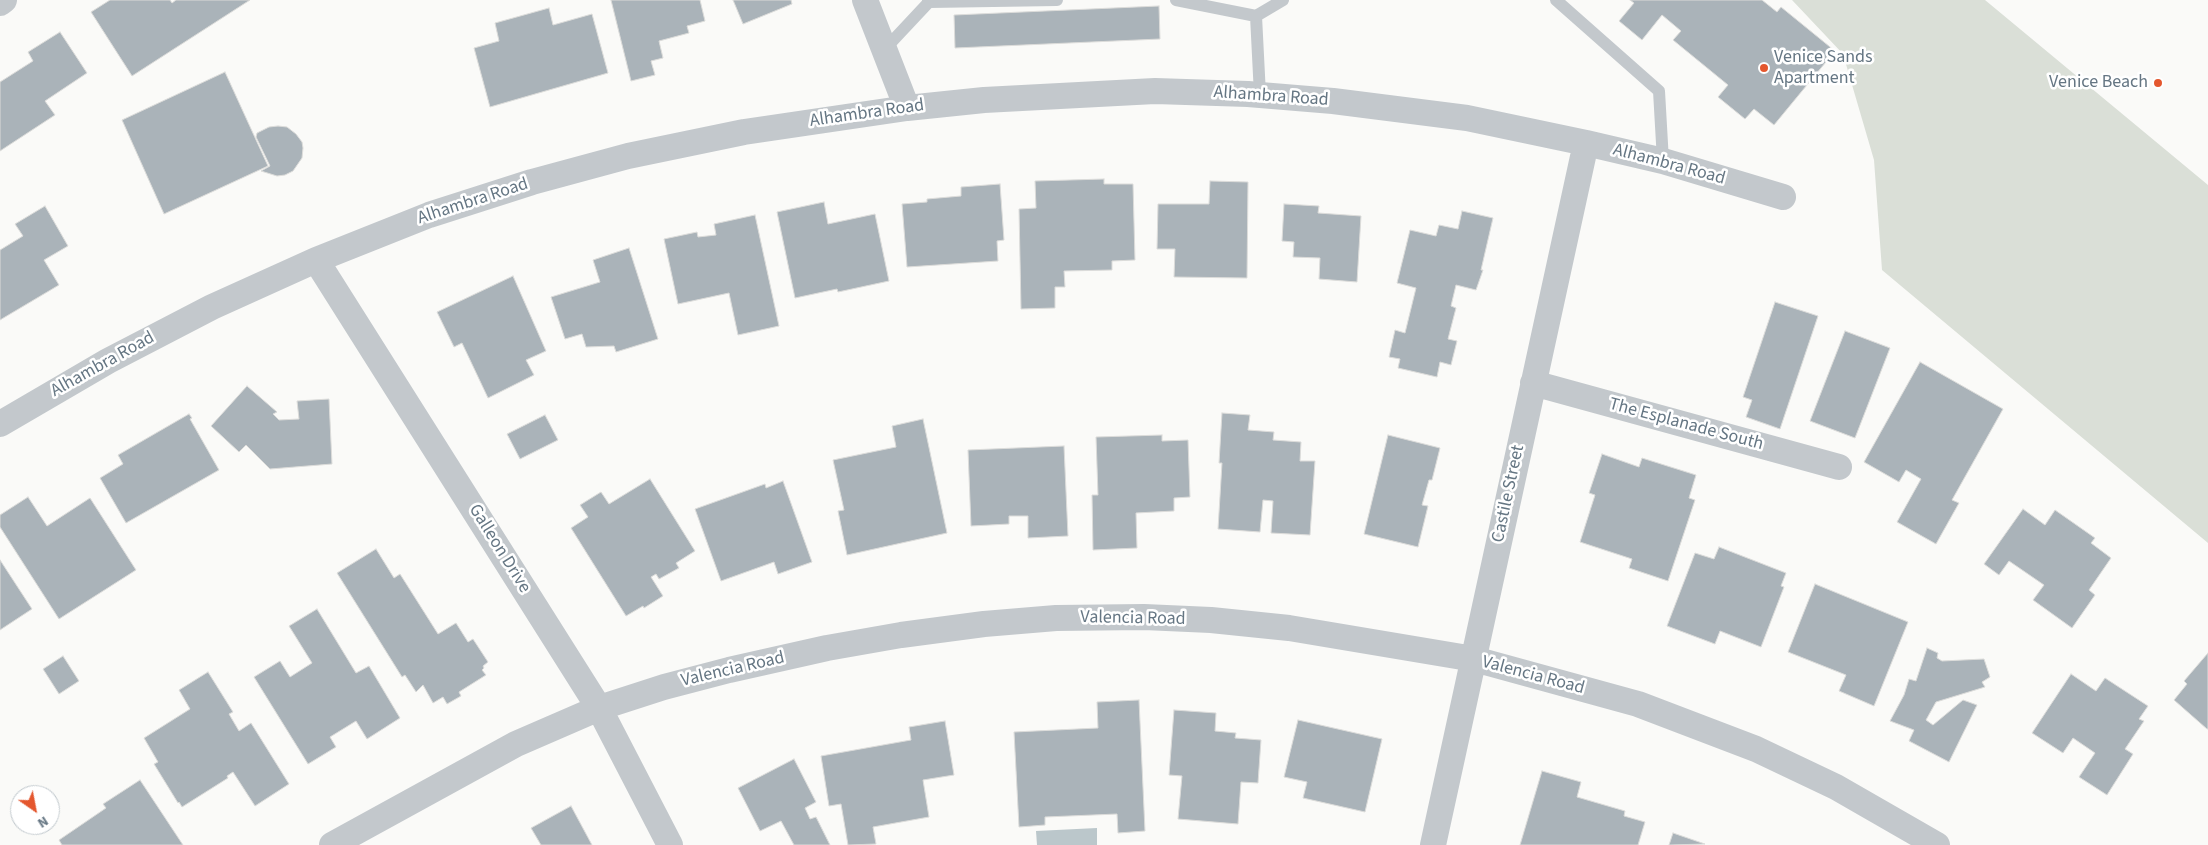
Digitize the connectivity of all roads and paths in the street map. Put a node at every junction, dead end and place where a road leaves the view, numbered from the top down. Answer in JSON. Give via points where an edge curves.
{"nodes":[{"id":1,"x":4,"y":0,"type":"edge"},
{"id":2,"x":865,"y":0,"type":"edge"},
{"id":3,"x":1057,"y":0,"type":"edge"},
{"id":4,"x":1176,"y":0,"type":"edge"},
{"id":5,"x":1283,"y":0,"type":"edge"},
{"id":6,"x":1556,"y":0,"type":"edge"},
{"id":7,"x":928,"y":1,"type":"edge"},
{"id":8,"x":0,"y":3,"type":"edge"},
{"id":9,"x":1256,"y":16,"type":"junction"},
{"id":10,"x":884,"y":50,"type":"junction"},
{"id":11,"x":1260,"y":95,"type":"junction"},
{"id":12,"x":907,"y":108,"type":"junction"},
{"id":13,"x":1586,"y":143,"type":"junction"},
{"id":14,"x":1662,"y":161,"type":"junction"},
{"id":15,"x":1783,"y":198,"type":"dead end"},
{"id":16,"x":316,"y":260,"type":"junction"},
{"id":17,"x":1534,"y":383,"type":"junction"},
{"id":18,"x":0,"y":424,"type":"edge"},
{"id":19,"x":1839,"y":467,"type":"dead end"},
{"id":20,"x":1474,"y":660,"type":"junction"},
{"id":21,"x":599,"y":708,"type":"junction"},
{"id":22,"x":332,"y":845,"type":"edge"},
{"id":23,"x":670,"y":845,"type":"edge"},
{"id":24,"x":1433,"y":845,"type":"edge"},
{"id":25,"x":1937,"y":845,"type":"edge"}],
"edges":[{"from":1,"to":8,"type":"street"},
{"from":2,"to":10,"type":"street"},
{"from":3,"to":7,"type":"lane"},
{"from":4,"to":9,"type":"lane"},
{"from":5,"to":9,"type":"lane"},
{"from":6,"to":14,"type":"lane","via":[[1659,91]]},
{"from":7,"to":10,"type":"lane"},
{"from":9,"to":11,"type":"lane"},
{"from":10,"to":12,"type":"street"},
{"from":11,"to":12,"type":"street","name":"Alhambra Road","via":[[1154,91],[984,100]]},
{"from":11,"to":13,"type":"street","name":"Alhambra Road","via":[[1467,118]]},
{"from":12,"to":16,"type":"street","name":"Alhambra Road","via":[[744,132],[628,156],[430,215]]},
{"from":13,"to":14,"type":"street","name":"Alhambra Road"},
{"from":13,"to":17,"type":"street","name":"Castile Street"},
{"from":14,"to":15,"type":"street","name":"Alhambra Road"},
{"from":16,"to":18,"type":"street","name":"Alhambra Road","via":[[160,333]]},
{"from":16,"to":21,"type":"street","name":"Galleon Drive"},
{"from":17,"to":19,"type":"street","name":"The Esplanade South"},
{"from":17,"to":20,"type":"street","name":"Castile Street"},
{"from":20,"to":21,"type":"street","name":"Valencia Road","via":[[1280,627],[1163,618],[1056,618],[957,628],[827,648],[664,687]]},
{"from":20,"to":24,"type":"street","name":"Castile Street"},
{"from":20,"to":25,"type":"street","name":"Valencia Road","via":[[1638,704],[1756,749],[1836,787]]},
{"from":21,"to":22,"type":"street","name":"Valencia Road","via":[[516,744]]},
{"from":21,"to":23,"type":"street","name":"Galleon Drive"}]}
